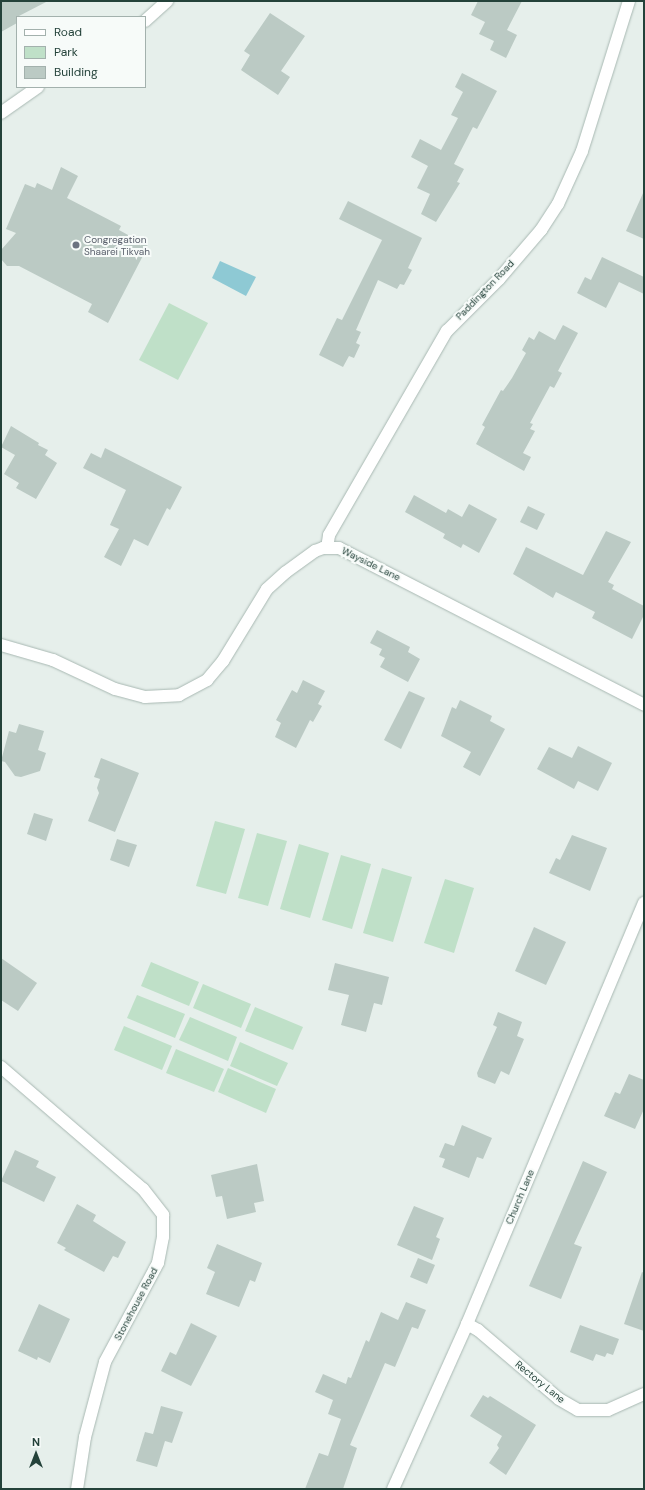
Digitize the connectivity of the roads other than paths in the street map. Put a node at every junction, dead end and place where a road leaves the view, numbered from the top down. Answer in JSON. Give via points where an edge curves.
{"nodes":[{"id":1,"x":166,"y":1,"type":"edge"},
{"id":2,"x":629,"y":1,"type":"edge"},
{"id":3,"x":146,"y":20,"type":"edge"},
{"id":4,"x":37,"y":88,"type":"edge"},
{"id":5,"x":1,"y":113,"type":"edge"},
{"id":6,"x":327,"y":548,"type":"junction"},
{"id":7,"x":1,"y":646,"type":"edge"},
{"id":8,"x":644,"y":705,"type":"edge"},
{"id":9,"x":644,"y":903,"type":"edge"},
{"id":10,"x":1,"y":1067,"type":"edge"},
{"id":11,"x":467,"y":1324,"type":"junction"},
{"id":12,"x":644,"y":1394,"type":"edge"},
{"id":13,"x":77,"y":1489,"type":"edge"},
{"id":14,"x":393,"y":1489,"type":"edge"}],
"edges":[{"from":1,"to":3,"type":"street"},
{"from":2,"to":6,"type":"street","name":"Paddington Road","via":[[582,151],[558,204],[541,230],[499,279],[447,330],[329,535]]},
{"from":4,"to":5,"type":"street"},
{"from":6,"to":7,"type":"street","name":"Wayside Lane","via":[[304,558],[267,589],[223,661],[207,680],[179,695],[145,697],[115,689],[54,660]]},
{"from":6,"to":8,"type":"street","name":"Wayside Lane","via":[[339,548]]},
{"from":9,"to":11,"type":"street","name":"Church Lane"},
{"from":10,"to":13,"type":"street","name":"Stonehouse Road","via":[[143,1189],[163,1215],[163,1237],[158,1263],[105,1362],[85,1437]]},
{"from":11,"to":12,"type":"street","name":"Rectory Lane","via":[[478,1330],[559,1399],[578,1410],[608,1410]]},
{"from":11,"to":14,"type":"street","name":"Church Lane"}]}
